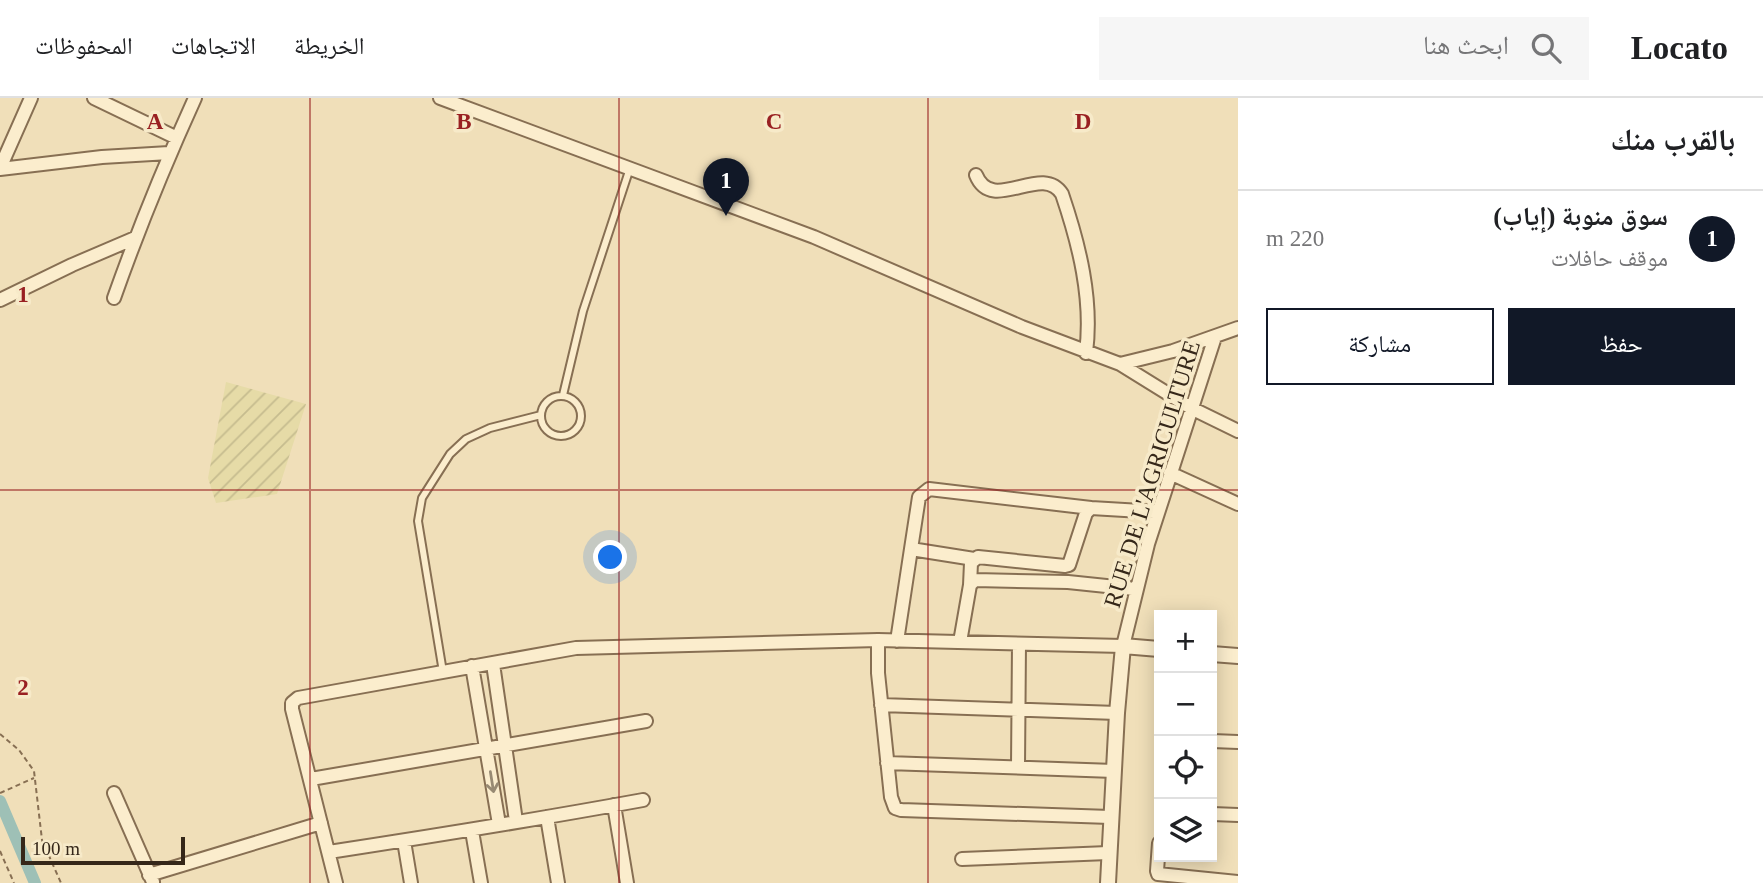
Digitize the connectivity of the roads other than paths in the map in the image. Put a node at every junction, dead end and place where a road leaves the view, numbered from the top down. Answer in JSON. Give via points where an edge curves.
{"nodes":[{"id":1,"x":31,"y":98,"type":"edge"},
{"id":2,"x":94,"y":98,"type":"edge"},
{"id":3,"x":195,"y":98,"type":"edge"},
{"id":4,"x":440,"y":98,"type":"edge"},
{"id":5,"x":177,"y":138,"type":"junction"},
{"id":6,"x":169,"y":153,"type":"junction"},
{"id":7,"x":630,"y":168,"type":"junction"},
{"id":8,"x":0,"y":169,"type":"edge"},
{"id":9,"x":976,"y":175,"type":"dead end"},
{"id":10,"x":135,"y":238,"type":"junction"},
{"id":11,"x":114,"y":298,"type":"dead end"},
{"id":12,"x":0,"y":300,"type":"edge"},
{"id":13,"x":1238,"y":328,"type":"edge"},
{"id":14,"x":1215,"y":337,"type":"junction"},
{"id":15,"x":1086,"y":353,"type":"junction"},
{"id":16,"x":1120,"y":364,"type":"junction"},
{"id":17,"x":563,"y":395,"type":"junction"},
{"id":18,"x":1191,"y":408,"type":"junction"},
{"id":19,"x":541,"y":415,"type":"junction"},
{"id":20,"x":1238,"y":431,"type":"edge"},
{"id":21,"x":1170,"y":473,"type":"junction"},
{"id":22,"x":1238,"y":504,"type":"edge"},
{"id":23,"x":1091,"y":508,"type":"junction"},
{"id":24,"x":1158,"y":512,"type":"junction"},
{"id":25,"x":911,"y":550,"type":"junction"},
{"id":26,"x":974,"y":559,"type":"junction"},
{"id":27,"x":1069,"y":565,"type":"junction"},
{"id":28,"x":1068,"y":582,"type":"junction"},
{"id":29,"x":970,"y":585,"type":"junction"},
{"id":30,"x":1135,"y":589,"type":"junction"},
{"id":31,"x":878,"y":640,"type":"junction"},
{"id":32,"x":897,"y":641,"type":"junction"},
{"id":33,"x":960,"y":642,"type":"junction"},
{"id":34,"x":1019,"y":644,"type":"junction"},
{"id":35,"x":1123,"y":646,"type":"junction"},
{"id":36,"x":1154,"y":649,"type":"edge"},
{"id":37,"x":1217,"y":654,"type":"edge"},
{"id":38,"x":1238,"y":656,"type":"edge"},
{"id":39,"x":493,"y":664,"type":"junction"},
{"id":40,"x":472,"y":666,"type":"junction"},
{"id":41,"x":443,"y":672,"type":"junction"},
{"id":42,"x":881,"y":705,"type":"junction"},
{"id":43,"x":1019,"y":710,"type":"junction"},
{"id":44,"x":1117,"y":713,"type":"junction"},
{"id":45,"x":646,"y":721,"type":"dead end"},
{"id":46,"x":1217,"y":741,"type":"edge"},
{"id":47,"x":1238,"y":742,"type":"edge"},
{"id":48,"x":504,"y":746,"type":"junction"},
{"id":49,"x":487,"y":748,"type":"junction"},
{"id":50,"x":887,"y":762,"type":"junction"},
{"id":51,"x":1018,"y":767,"type":"junction"},
{"id":52,"x":1114,"y":771,"type":"junction"},
{"id":53,"x":311,"y":779,"type":"junction"},
{"id":54,"x":114,"y":793,"type":"dead end"},
{"id":55,"x":643,"y":800,"type":"dead end"},
{"id":56,"x":614,"y":805,"type":"junction"},
{"id":57,"x":1217,"y":814,"type":"edge"},
{"id":58,"x":1238,"y":816,"type":"edge"},
{"id":59,"x":547,"y":817,"type":"junction"},
{"id":60,"x":1110,"y":817,"type":"junction"},
{"id":61,"x":516,"y":821,"type":"junction"},
{"id":62,"x":321,"y":824,"type":"junction"},
{"id":63,"x":499,"y":824,"type":"junction"},
{"id":64,"x":472,"y":831,"type":"junction"},
{"id":65,"x":404,"y":841,"type":"junction"},
{"id":66,"x":329,"y":852,"type":"junction"},
{"id":67,"x":1108,"y":853,"type":"junction"},
{"id":68,"x":962,"y":859,"type":"dead end"},
{"id":69,"x":1158,"y":862,"type":"edge"},
{"id":70,"x":151,"y":879,"type":"edge"},
{"id":71,"x":1238,"y":882,"type":"edge"},
{"id":72,"x":336,"y":883,"type":"edge"},
{"id":73,"x":411,"y":883,"type":"edge"},
{"id":74,"x":481,"y":883,"type":"edge"},
{"id":75,"x":558,"y":883,"type":"edge"},
{"id":76,"x":627,"y":883,"type":"edge"},
{"id":77,"x":1108,"y":883,"type":"edge"}],
"edges":[{"from":1,"to":8,"type":"street"},
{"from":2,"to":5,"type":"street"},
{"from":3,"to":5,"type":"street"},
{"from":4,"to":7,"type":"street"},
{"from":5,"to":6,"type":"street"},
{"from":6,"to":8,"type":"street"},
{"from":6,"to":10,"type":"street"},
{"from":7,"to":15,"type":"street","via":[[814,237]]},
{"from":7,"to":17,"type":"lane","via":[[583,310]]},
{"from":9,"to":15,"type":"street","via":[[982,185],[994,190],[1042,183],[1059,188],[1081,263],[1089,319]]},
{"from":10,"to":11,"type":"street"},
{"from":10,"to":12,"type":"street"},
{"from":13,"to":14,"type":"street","name":"RUE DE L'AGRICULTURE"},
{"from":14,"to":16,"type":"street"},
{"from":14,"to":18,"type":"street","name":"RUE DE L'AGRICULTURE"},
{"from":15,"to":16,"type":"street"},
{"from":16,"to":18,"type":"street"},
{"from":17,"to":19,"type":"lane","via":[[545,403]]},
{"from":17,"to":19,"type":"lane","via":[[579,405],[582,418],[577,429],[554,436],[544,427]]},
{"from":18,"to":20,"type":"street"},
{"from":18,"to":21,"type":"street","name":"RUE DE L'AGRICULTURE"},
{"from":19,"to":41,"type":"lane","via":[[466,439],[450,454],[422,498],[418,521]]},
{"from":21,"to":22,"type":"street"},
{"from":21,"to":24,"type":"street","name":"RUE DE L'AGRICULTURE"},
{"from":23,"to":24,"type":"street"},
{"from":23,"to":25,"type":"street","via":[[929,489],[919,497]]},
{"from":23,"to":27,"type":"street"},
{"from":24,"to":30,"type":"street","name":"RUE DE L'AGRICULTURE"},
{"from":25,"to":26,"type":"street"},
{"from":25,"to":32,"type":"street"},
{"from":26,"to":27,"type":"street"},
{"from":26,"to":29,"type":"street"},
{"from":27,"to":28,"type":"street"},
{"from":28,"to":29,"type":"street","via":[[975,580]]},
{"from":28,"to":30,"type":"street"},
{"from":29,"to":33,"type":"street"},
{"from":30,"to":35,"type":"street","name":"RUE DE L'AGRICULTURE"},
{"from":31,"to":32,"type":"street"},
{"from":31,"to":39,"type":"street","via":[[576,648]]},
{"from":31,"to":42,"type":"street"},
{"from":32,"to":33,"type":"street"},
{"from":33,"to":34,"type":"street"},
{"from":34,"to":35,"type":"street"},
{"from":34,"to":43,"type":"street"},
{"from":35,"to":36,"type":"street"},
{"from":35,"to":44,"type":"street"},
{"from":37,"to":38,"type":"street"},
{"from":39,"to":40,"type":"street"},
{"from":39,"to":48,"type":"street"},
{"from":40,"to":41,"type":"street"},
{"from":40,"to":49,"type":"street"},
{"from":41,"to":53,"type":"street","via":[[298,698],[292,709]]},
{"from":42,"to":43,"type":"street"},
{"from":42,"to":50,"type":"street"},
{"from":43,"to":44,"type":"street"},
{"from":43,"to":51,"type":"street"},
{"from":44,"to":52,"type":"street"},
{"from":45,"to":48,"type":"street"},
{"from":46,"to":47,"type":"street"},
{"from":48,"to":49,"type":"street"},
{"from":48,"to":61,"type":"street"},
{"from":49,"to":53,"type":"street"},
{"from":49,"to":63,"type":"street","one_way":true},
{"from":50,"to":51,"type":"street"},
{"from":50,"to":60,"type":"street","via":[[892,804],[897,810]]},
{"from":51,"to":52,"type":"street"},
{"from":52,"to":60,"type":"street"},
{"from":53,"to":62,"type":"street"},
{"from":54,"to":70,"type":"street"},
{"from":55,"to":56,"type":"street"},
{"from":56,"to":59,"type":"street"},
{"from":56,"to":76,"type":"street"},
{"from":57,"to":58,"type":"street"},
{"from":59,"to":61,"type":"street"},
{"from":59,"to":75,"type":"street"},
{"from":60,"to":67,"type":"street"},
{"from":61,"to":63,"type":"street"},
{"from":62,"to":66,"type":"street"},
{"from":62,"to":70,"type":"street"},
{"from":63,"to":64,"type":"street"},
{"from":64,"to":65,"type":"street"},
{"from":64,"to":74,"type":"street"},
{"from":65,"to":66,"type":"street"},
{"from":65,"to":73,"type":"street"},
{"from":66,"to":72,"type":"street"},
{"from":67,"to":68,"type":"street"},
{"from":67,"to":77,"type":"street"},
{"from":69,"to":71,"type":"street","via":[[1158,874]]}]}
